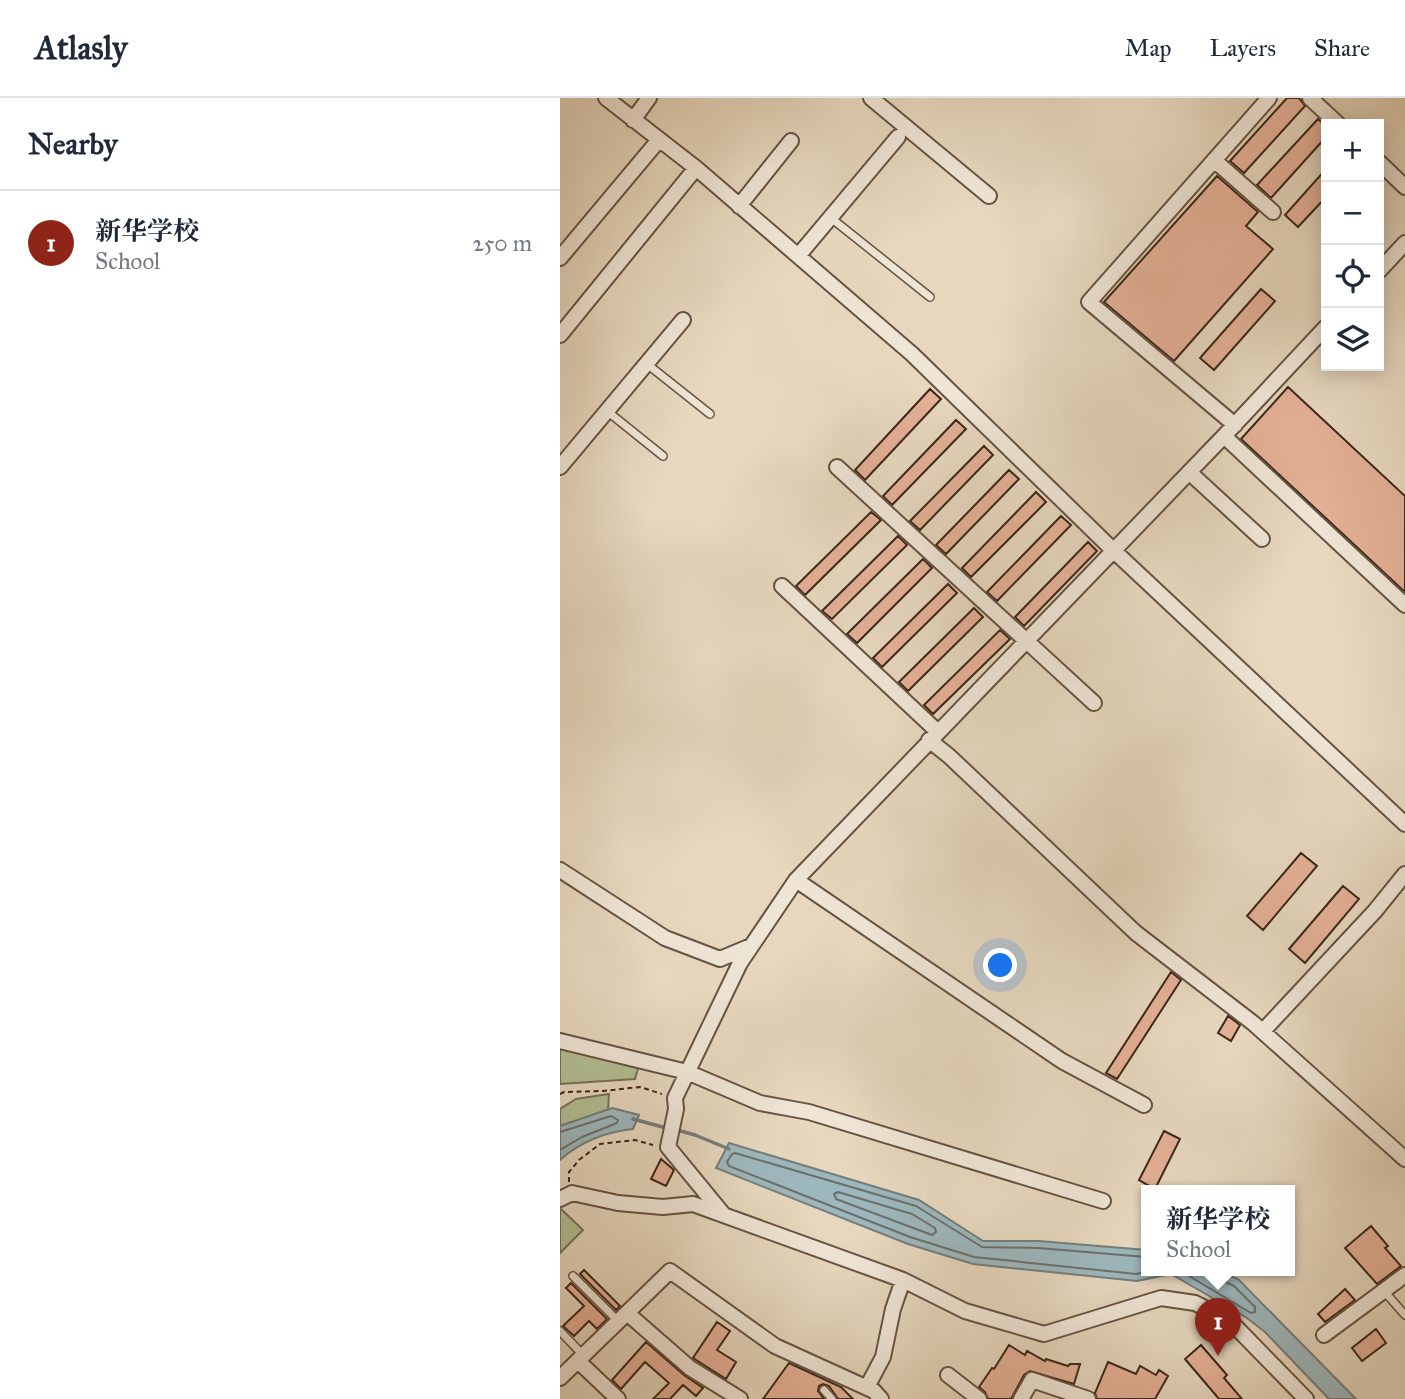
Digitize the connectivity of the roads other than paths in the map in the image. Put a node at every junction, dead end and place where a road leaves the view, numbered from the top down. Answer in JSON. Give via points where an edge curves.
{"nodes":[{"id":1,"x":606,"y":98,"type":"edge"},
{"id":2,"x":649,"y":98,"type":"edge"},
{"id":3,"x":871,"y":98,"type":"edge"},
{"id":4,"x":1269,"y":98,"type":"edge"},
{"id":5,"x":1310,"y":98,"type":"edge"},
{"id":6,"x":1333,"y":119,"type":"edge"},
{"id":7,"x":633,"y":120,"type":"junction"},
{"id":8,"x":898,"y":137,"type":"dead end"},
{"id":9,"x":658,"y":141,"type":"junction"},
{"id":10,"x":791,"y":141,"type":"dead end"},
{"id":11,"x":1214,"y":160,"type":"junction"},
{"id":12,"x":1384,"y":167,"type":"edge"},
{"id":13,"x":696,"y":169,"type":"junction"},
{"id":14,"x":1405,"y":187,"type":"edge"},
{"id":15,"x":989,"y":196,"type":"dead end"},
{"id":16,"x":739,"y":205,"type":"junction"},
{"id":17,"x":1273,"y":212,"type":"dead end"},
{"id":18,"x":831,"y":218,"type":"junction"},
{"id":19,"x":1405,"y":243,"type":"edge"},
{"id":20,"x":798,"y":256,"type":"junction"},
{"id":21,"x":560,"y":258,"type":"edge"},
{"id":22,"x":1384,"y":266,"type":"edge"},
{"id":23,"x":930,"y":297,"type":"dead end"},
{"id":24,"x":683,"y":320,"type":"dead end"},
{"id":25,"x":562,"y":330,"type":"edge"},
{"id":26,"x":1321,"y":332,"type":"edge"},
{"id":27,"x":646,"y":364,"type":"junction"},
{"id":28,"x":607,"y":411,"type":"junction"},
{"id":29,"x":710,"y":414,"type":"dead end"},
{"id":30,"x":1235,"y":425,"type":"junction"},
{"id":31,"x":1224,"y":436,"type":"junction"},
{"id":32,"x":663,"y":456,"type":"dead end"},
{"id":33,"x":560,"y":467,"type":"edge"},
{"id":34,"x":837,"y":467,"type":"dead end"},
{"id":35,"x":1189,"y":472,"type":"junction"},
{"id":36,"x":1262,"y":539,"type":"dead end"},
{"id":37,"x":1113,"y":551,"type":"junction"},
{"id":38,"x":782,"y":586,"type":"dead end"},
{"id":39,"x":1405,"y":605,"type":"edge"},
{"id":40,"x":1027,"y":639,"type":"junction"},
{"id":41,"x":1094,"y":703,"type":"dead end"},
{"id":42,"x":934,"y":736,"type":"junction"},
{"id":43,"x":1405,"y":824,"type":"edge"},
{"id":44,"x":560,"y":870,"type":"edge"},
{"id":45,"x":1405,"y":874,"type":"edge"},
{"id":46,"x":796,"y":880,"type":"junction"},
{"id":47,"x":751,"y":946,"type":"junction"},
{"id":48,"x":1263,"y":1031,"type":"junction"},
{"id":49,"x":560,"y":1041,"type":"edge"},
{"id":50,"x":687,"y":1072,"type":"junction"},
{"id":51,"x":1144,"y":1105,"type":"dead end"},
{"id":52,"x":1405,"y":1159,"type":"edge"},
{"id":53,"x":564,"y":1197,"type":"edge"},
{"id":54,"x":1103,"y":1200,"type":"dead end"},
{"id":55,"x":723,"y":1214,"type":"junction"},
{"id":56,"x":1405,"y":1275,"type":"edge"},
{"id":57,"x":573,"y":1276,"type":"dead end"},
{"id":58,"x":903,"y":1280,"type":"junction"},
{"id":59,"x":1384,"y":1291,"type":"junction"},
{"id":60,"x":1405,"y":1315,"type":"edge"},
{"id":61,"x":622,"y":1317,"type":"junction"},
{"id":62,"x":560,"y":1331,"type":"edge"},
{"id":63,"x":1324,"y":1335,"type":"dead end"},
{"id":64,"x":581,"y":1358,"type":"junction"},
{"id":65,"x":948,"y":1375,"type":"dead end"},
{"id":66,"x":560,"y":1378,"type":"edge"},
{"id":67,"x":867,"y":1387,"type":"junction"},
{"id":68,"x":824,"y":1390,"type":"dead end"},
{"id":69,"x":618,"y":1399,"type":"edge"},
{"id":70,"x":740,"y":1399,"type":"edge"},
{"id":71,"x":832,"y":1399,"type":"edge"},
{"id":72,"x":881,"y":1399,"type":"edge"},
{"id":73,"x":979,"y":1399,"type":"edge"},
{"id":74,"x":1021,"y":1399,"type":"edge"},
{"id":75,"x":1088,"y":1399,"type":"edge"},
{"id":76,"x":1306,"y":1399,"type":"edge"}],
"edges":[{"from":1,"to":7,"type":"street"},
{"from":2,"to":7,"type":"street"},
{"from":3,"to":15,"type":"street"},
{"from":4,"to":11,"type":"street"},
{"from":5,"to":6,"type":"street"},
{"from":7,"to":9,"type":"street"},
{"from":8,"to":18,"type":"street"},
{"from":9,"to":13,"type":"street"},
{"from":9,"to":21,"type":"street"},
{"from":10,"to":16,"type":"street"},
{"from":11,"to":17,"type":"street"},
{"from":11,"to":30,"type":"street","via":[[1089,302]]},
{"from":12,"to":14,"type":"street"},
{"from":13,"to":16,"type":"street"},
{"from":13,"to":25,"type":"street"},
{"from":16,"to":20,"type":"street"},
{"from":18,"to":20,"type":"street"},
{"from":18,"to":23,"type":"lane"},
{"from":19,"to":22,"type":"street"},
{"from":20,"to":37,"type":"street","via":[[912,354]]},
{"from":24,"to":27,"type":"street"},
{"from":26,"to":30,"type":"street"},
{"from":27,"to":28,"type":"street"},
{"from":27,"to":29,"type":"lane"},
{"from":28,"to":32,"type":"lane"},
{"from":28,"to":33,"type":"street"},
{"from":30,"to":31,"type":"street"},
{"from":31,"to":35,"type":"street"},
{"from":31,"to":39,"type":"street"},
{"from":34,"to":40,"type":"street"},
{"from":35,"to":36,"type":"street"},
{"from":35,"to":37,"type":"street"},
{"from":37,"to":40,"type":"street"},
{"from":37,"to":43,"type":"street"},
{"from":38,"to":42,"type":"street"},
{"from":40,"to":41,"type":"street"},
{"from":40,"to":42,"type":"street"},
{"from":42,"to":46,"type":"street"},
{"from":42,"to":48,"type":"street","via":[[949,756],[1136,933]]},
{"from":44,"to":47,"type":"street","via":[[665,938],[720,959]]},
{"from":45,"to":48,"type":"street"},
{"from":46,"to":47,"type":"street"},
{"from":46,"to":51,"type":"street","via":[[1062,1061]]},
{"from":47,"to":50,"type":"street"},
{"from":48,"to":52,"type":"street"},
{"from":49,"to":50,"type":"street"},
{"from":50,"to":54,"type":"street","via":[[760,1102],[809,1112]]},
{"from":50,"to":55,"type":"street","via":[[675,1104],[669,1149]]},
{"from":53,"to":55,"type":"street","via":[[572,1193],[663,1207],[693,1203]]},
{"from":55,"to":58,"type":"street"},
{"from":56,"to":59,"type":"street"},
{"from":57,"to":61,"type":"lane"},
{"from":58,"to":67,"type":"street","via":[[883,1357]]},
{"from":58,"to":76,"type":"street","via":[[965,1311],[1044,1335],[1161,1298],[1195,1303],[1230,1321]]},
{"from":59,"to":60,"type":"lane"},
{"from":59,"to":63,"type":"street"},
{"from":61,"to":64,"type":"street"},
{"from":61,"to":67,"type":"street","via":[[670,1271],[775,1346]]},
{"from":61,"to":70,"type":"street"},
{"from":62,"to":64,"type":"lane"},
{"from":64,"to":66,"type":"street"},
{"from":64,"to":69,"type":"street"},
{"from":65,"to":73,"type":"street"},
{"from":67,"to":72,"type":"street"},
{"from":68,"to":71,"type":"lane"},
{"from":74,"to":75,"type":"street","via":[[1032,1380]]}]}
